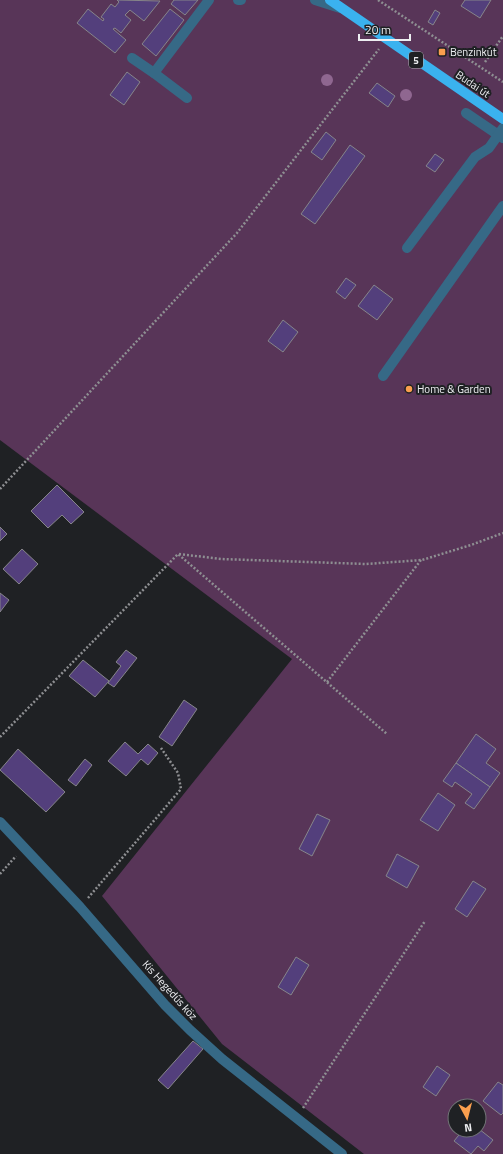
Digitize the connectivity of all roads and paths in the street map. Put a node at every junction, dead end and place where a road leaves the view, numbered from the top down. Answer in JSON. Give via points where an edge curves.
{"nodes":[{"id":1,"x":208,"y":0,"type":"edge"},
{"id":2,"x":315,"y":0,"type":"edge"},
{"id":3,"x":330,"y":0,"type":"edge"},
{"id":4,"x":378,"y":0,"type":"edge"},
{"id":5,"x":343,"y":10,"type":"junction"},
{"id":6,"x":503,"y":36,"type":"edge"},
{"id":7,"x":387,"y":39,"type":"junction"},
{"id":8,"x":132,"y":58,"type":"dead end"},
{"id":9,"x":485,"y":62,"type":"dead end"},
{"id":10,"x":154,"y":72,"type":"junction"},
{"id":11,"x":503,"y":82,"type":"edge"},
{"id":12,"x":187,"y":98,"type":"dead end"},
{"id":13,"x":466,"y":113,"type":"dead end"},
{"id":14,"x":503,"y":119,"type":"edge"},
{"id":15,"x":502,"y":134,"type":"edge"},
{"id":16,"x":503,"y":206,"type":"edge"},
{"id":17,"x":407,"y":248,"type":"dead end"},
{"id":18,"x":383,"y":376,"type":"dead end"},
{"id":19,"x":0,"y":489,"type":"edge"},
{"id":20,"x":503,"y":533,"type":"edge"},
{"id":21,"x":178,"y":554,"type":"junction"},
{"id":22,"x":422,"y":560,"type":"junction"},
{"id":23,"x":327,"y":682,"type":"junction"},
{"id":24,"x":387,"y":734,"type":"dead end"},
{"id":25,"x":0,"y":737,"type":"edge"},
{"id":26,"x":161,"y":748,"type":"dead end"},
{"id":27,"x":0,"y":822,"type":"edge"},
{"id":28,"x":24,"y":847,"type":"junction"},
{"id":29,"x":0,"y":874,"type":"edge"},
{"id":30,"x":80,"y":907,"type":"junction"},
{"id":31,"x":425,"y":921,"type":"dead end"},
{"id":32,"x":296,"y":1118,"type":"junction"},
{"id":33,"x":342,"y":1154,"type":"edge"}],
"edges":[{"from":1,"to":10,"type":"street"},
{"from":2,"to":5,"type":"street"},
{"from":3,"to":5,"type":"main road","name":"Budai út","number":"5"},
{"from":4,"to":11,"type":"path"},
{"from":5,"to":7,"type":"main road","name":"Budai út","number":"5"},
{"from":6,"to":9,"type":"path"},
{"from":7,"to":14,"type":"main road","name":"Budai út","number":"5"},
{"from":7,"to":19,"type":"path","via":[[237,233]]},
{"from":8,"to":10,"type":"street"},
{"from":10,"to":12,"type":"street"},
{"from":13,"to":15,"type":"street"},
{"from":15,"to":17,"type":"street","via":[[489,148],[475,157]]},
{"from":16,"to":18,"type":"street"},
{"from":20,"to":22,"type":"path"},
{"from":21,"to":22,"type":"path","via":[[366,564]]},
{"from":21,"to":23,"type":"path"},
{"from":21,"to":25,"type":"path"},
{"from":22,"to":23,"type":"path"},
{"from":23,"to":24,"type":"path"},
{"from":26,"to":30,"type":"path","via":[[178,773],[181,789]]},
{"from":27,"to":28,"type":"street","name":"Kis Hegedűs köz"},
{"from":28,"to":29,"type":"path"},
{"from":28,"to":30,"type":"street","name":"Kis Hegedűs köz"},
{"from":30,"to":32,"type":"street","name":"Kis Hegedűs köz","via":[[190,1030]]},
{"from":31,"to":32,"type":"path"},
{"from":32,"to":33,"type":"street","name":"Kis Hegedűs köz"}]}
